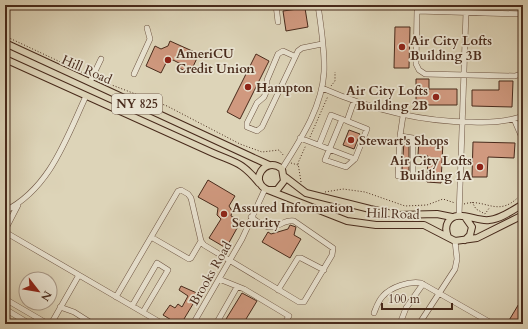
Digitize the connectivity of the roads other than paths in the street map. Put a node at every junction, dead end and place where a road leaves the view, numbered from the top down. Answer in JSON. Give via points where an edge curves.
{"nodes":[{"id":1,"x":276,"y":5,"type":"edge"},
{"id":2,"x":318,"y":5,"type":"edge"},
{"id":3,"x":466,"y":12,"type":"junction"},
{"id":4,"x":523,"y":14,"type":"edge"},
{"id":5,"x":278,"y":22,"type":"dead end"},
{"id":6,"x":147,"y":28,"type":"dead end"},
{"id":7,"x":5,"y":44,"type":"edge"},
{"id":8,"x":322,"y":44,"type":"junction"},
{"id":9,"x":294,"y":56,"type":"junction"},
{"id":10,"x":5,"y":59,"type":"edge"},
{"id":11,"x":101,"y":59,"type":"dead end"},
{"id":12,"x":523,"y":72,"type":"edge"},
{"id":13,"x":134,"y":74,"type":"dead end"},
{"id":14,"x":465,"y":75,"type":"junction"},
{"id":15,"x":91,"y":80,"type":"junction"},
{"id":16,"x":322,"y":88,"type":"junction"},
{"id":17,"x":86,"y":96,"type":"junction"},
{"id":18,"x":354,"y":101,"type":"junction"},
{"id":19,"x":403,"y":116,"type":"junction"},
{"id":20,"x":523,"y":116,"type":"edge"},
{"id":21,"x":514,"y":119,"type":"junction"},
{"id":22,"x":344,"y":120,"type":"junction"},
{"id":23,"x":461,"y":122,"type":"junction"},
{"id":24,"x":400,"y":136,"type":"junction"},
{"id":25,"x":522,"y":137,"type":"edge"},
{"id":26,"x":300,"y":138,"type":"junction"},
{"id":27,"x":319,"y":145,"type":"junction"},
{"id":28,"x":330,"y":150,"type":"junction"},
{"id":29,"x":355,"y":159,"type":"junction"},
{"id":30,"x":269,"y":165,"type":"junction"},
{"id":31,"x":282,"y":169,"type":"junction"},
{"id":32,"x":285,"y":177,"type":"junction"},
{"id":33,"x":265,"y":188,"type":"junction"},
{"id":34,"x":20,"y":202,"type":"junction"},
{"id":35,"x":523,"y":204,"type":"edge"},
{"id":36,"x":5,"y":211,"type":"edge"},
{"id":37,"x":523,"y":215,"type":"edge"},
{"id":38,"x":462,"y":216,"type":"junction"},
{"id":39,"x":251,"y":217,"type":"junction"},
{"id":40,"x":452,"y":217,"type":"junction"},
{"id":41,"x":5,"y":231,"type":"edge"},
{"id":42,"x":151,"y":237,"type":"junction"},
{"id":43,"x":448,"y":237,"type":"junction"},
{"id":44,"x":201,"y":241,"type":"junction"},
{"id":45,"x":455,"y":241,"type":"junction"},
{"id":46,"x":464,"y":241,"type":"junction"},
{"id":47,"x":229,"y":261,"type":"junction"},
{"id":48,"x":324,"y":270,"type":"junction"},
{"id":49,"x":78,"y":275,"type":"junction"},
{"id":50,"x":219,"y":279,"type":"junction"},
{"id":51,"x":422,"y":284,"type":"junction"},
{"id":52,"x":237,"y":287,"type":"junction"},
{"id":53,"x":278,"y":290,"type":"junction"},
{"id":54,"x":438,"y":293,"type":"junction"},
{"id":55,"x":116,"y":297,"type":"junction"},
{"id":56,"x":5,"y":299,"type":"edge"},
{"id":57,"x":132,"y":306,"type":"junction"},
{"id":58,"x":60,"y":307,"type":"junction"},
{"id":59,"x":5,"y":309,"type":"edge"},
{"id":60,"x":143,"y":312,"type":"junction"},
{"id":61,"x":374,"y":313,"type":"dead end"},
{"id":62,"x":401,"y":321,"type":"dead end"},
{"id":63,"x":30,"y":324,"type":"edge"},
{"id":64,"x":49,"y":324,"type":"edge"},
{"id":65,"x":93,"y":324,"type":"edge"},
{"id":66,"x":164,"y":324,"type":"edge"},
{"id":67,"x":193,"y":324,"type":"edge"},
{"id":68,"x":216,"y":324,"type":"edge"},
{"id":69,"x":284,"y":324,"type":"edge"},
{"id":70,"x":419,"y":324,"type":"edge"},
{"id":71,"x":493,"y":324,"type":"edge"}],
"edges":[{"from":1,"to":5,"type":"street"},
{"from":2,"to":8,"type":"street"},
{"from":3,"to":4,"type":"street"},
{"from":3,"to":14,"type":"street"},
{"from":3,"to":14,"type":"street","via":[[417,11],[416,64],[425,74]]},
{"from":6,"to":13,"type":"street","via":[[150,39]]},
{"from":7,"to":15,"type":"main road","name":"Hill Road","number":"NY 825"},
{"from":8,"to":9,"type":"street","via":[[302,48]]},
{"from":8,"to":16,"type":"street"},
{"from":9,"to":9,"type":"street","via":[[262,128],[257,131],[248,127],[246,123],[267,90],[267,80],[278,54],[283,51]]},
{"from":10,"to":17,"type":"main road","name":"Hill Road","number":"NY 825"},
{"from":11,"to":15,"type":"street"},
{"from":12,"to":14,"type":"street","via":[[515,76]]},
{"from":14,"to":23,"type":"street","via":[[464,114]]},
{"from":15,"to":30,"type":"main road","name":"Hill Road","number":"NY 825"},
{"from":16,"to":18,"type":"street"},
{"from":16,"to":26,"type":"street","via":[[317,105]]},
{"from":17,"to":33,"type":"main road","name":"Hill Road","number":"NY 825","via":[[213,153],[239,162]]},
{"from":17,"to":34,"type":"street","via":[[52,167]]},
{"from":18,"to":19,"type":"street"},
{"from":18,"to":22,"type":"street"},
{"from":19,"to":23,"type":"street"},
{"from":19,"to":24,"type":"street"},
{"from":20,"to":21,"type":"street"},
{"from":21,"to":23,"type":"street"},
{"from":21,"to":25,"type":"street"},
{"from":22,"to":27,"type":"street","via":[[331,115]]},
{"from":22,"to":28,"type":"street"},
{"from":22,"to":29,"type":"street","via":[[367,129]]},
{"from":23,"to":38,"type":"street"},
{"from":24,"to":24,"type":"street","via":[[398,176],[413,176],[414,138]]},
{"from":26,"to":27,"type":"street"},
{"from":26,"to":31,"type":"street"},
{"from":27,"to":28,"type":"street"},
{"from":28,"to":29,"type":"street"},
{"from":28,"to":29,"type":"street","via":[[326,160],[346,167]]},
{"from":30,"to":31,"type":"main road","number":"NY 825"},
{"from":30,"to":33,"type":"main road","via":[[262,169],[258,177]]},
{"from":31,"to":32,"type":"main road"},
{"from":32,"to":33,"type":"main road","via":[[280,188]]},
{"from":32,"to":40,"type":"main road","name":"Hill Road","via":[[306,193],[370,209],[397,215],[437,214]]},
{"from":33,"to":39,"type":"street","name":"Brooks Road"},
{"from":33,"to":43,"type":"main road","name":"Hill Road","via":[[347,220],[376,224],[424,225]]},
{"from":34,"to":36,"type":"street"},
{"from":34,"to":41,"type":"street"},
{"from":35,"to":38,"type":"main road","via":[[490,220]]},
{"from":37,"to":46,"type":"main road","via":[[477,238]]},
{"from":38,"to":40,"type":"main road"},
{"from":38,"to":46,"type":"main road","via":[[472,227],[470,235]]},
{"from":39,"to":47,"type":"street","name":"Brooks Road"},
{"from":39,"to":48,"type":"street","via":[[268,227],[288,220],[294,221],[331,246],[334,251]]},
{"from":40,"to":43,"type":"main road","via":[[446,224]]},
{"from":41,"to":49,"type":"street"},
{"from":42,"to":44,"type":"street","via":[[189,258]]},
{"from":42,"to":44,"type":"street","via":[[181,190],[191,198]]},
{"from":42,"to":55,"type":"street"},
{"from":43,"to":45,"type":"main road"},
{"from":44,"to":47,"type":"street","via":[[208,249]]},
{"from":45,"to":46,"type":"main road"},
{"from":45,"to":54,"type":"street","via":[[455,269]]},
{"from":47,"to":50,"type":"street","name":"Brooks Road"},
{"from":47,"to":53,"type":"street"},
{"from":48,"to":53,"type":"street","via":[[298,258]]},
{"from":48,"to":53,"type":"street","via":[[304,302],[299,302]]},
{"from":49,"to":55,"type":"street"},
{"from":49,"to":58,"type":"street"},
{"from":50,"to":52,"type":"street"},
{"from":50,"to":67,"type":"street","name":"Brooks Road"},
{"from":51,"to":54,"type":"street"},
{"from":51,"to":61,"type":"street","via":[[414,282],[402,285],[383,296]]},
{"from":51,"to":62,"type":"street","via":[[406,308]]},
{"from":52,"to":68,"type":"street"},
{"from":52,"to":69,"type":"street","via":[[289,316]]},
{"from":54,"to":70,"type":"street"},
{"from":54,"to":71,"type":"street"},
{"from":55,"to":57,"type":"street"},
{"from":56,"to":64,"type":"street"},
{"from":57,"to":60,"type":"street"},
{"from":57,"to":60,"type":"street","via":[[157,263],[168,270]]},
{"from":58,"to":64,"type":"street"},
{"from":58,"to":65,"type":"street"},
{"from":59,"to":63,"type":"street"},
{"from":60,"to":66,"type":"street"}]}
